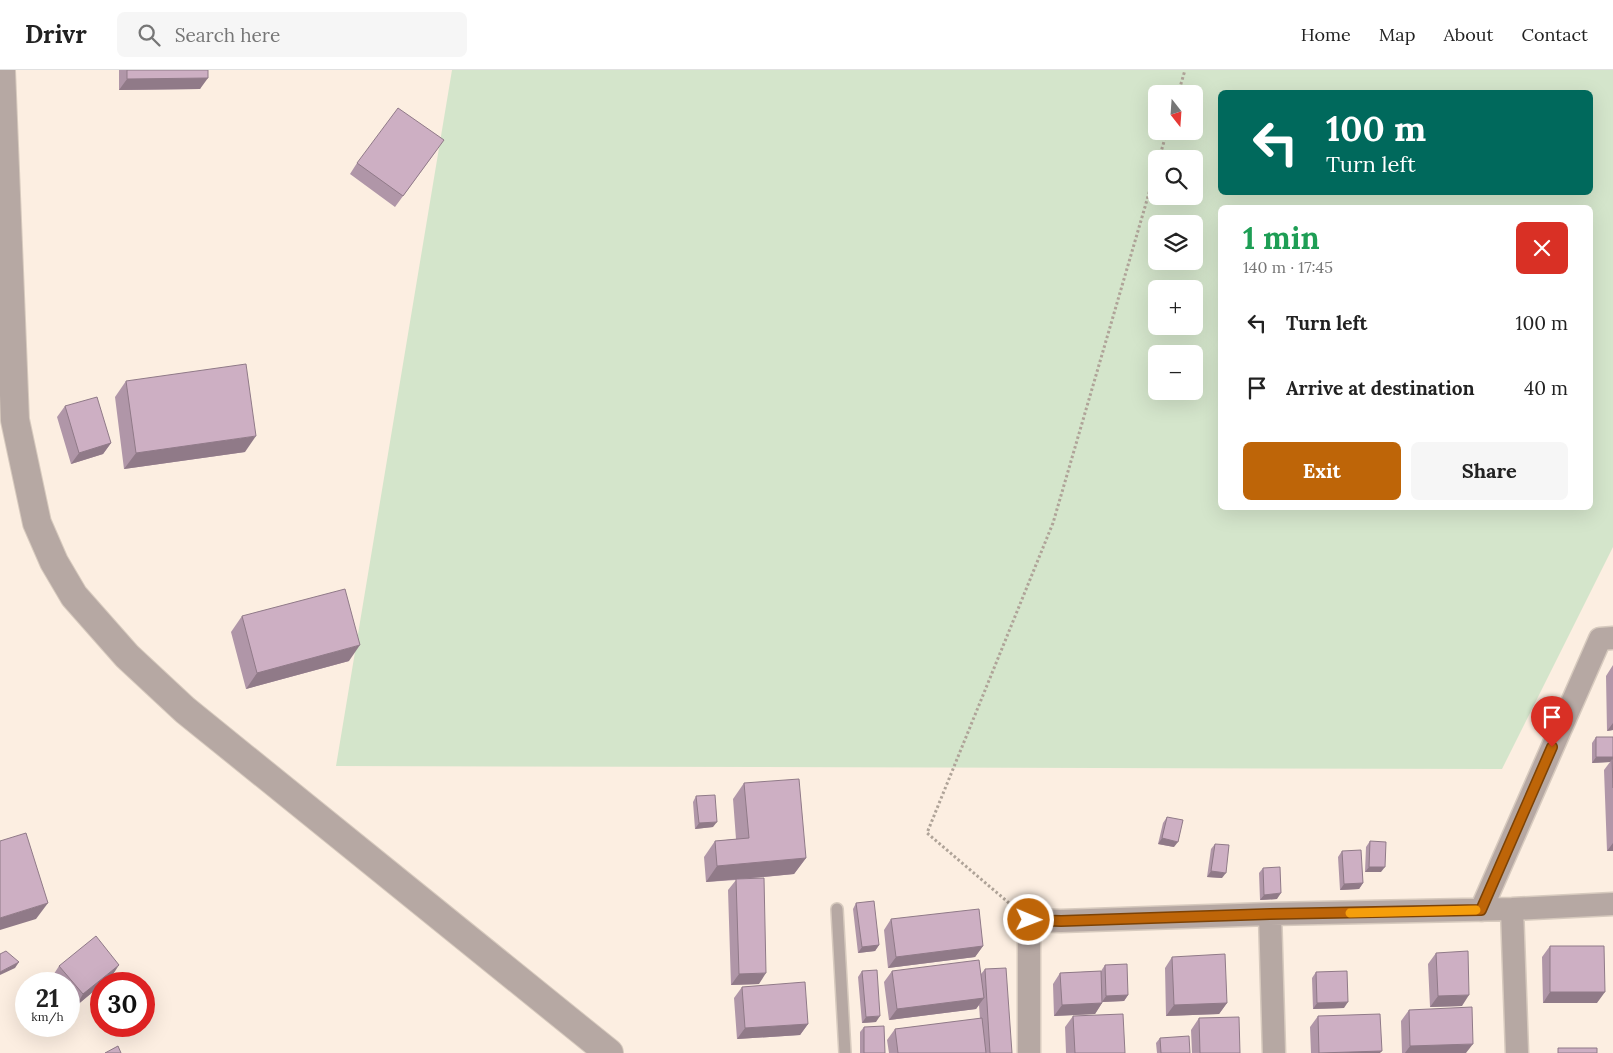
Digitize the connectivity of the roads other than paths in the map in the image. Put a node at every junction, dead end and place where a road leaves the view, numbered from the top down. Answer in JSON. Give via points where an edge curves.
{"nodes":[{"id":1,"x":1,"y":70,"type":"edge"},
{"id":2,"x":1613,"y":638,"type":"edge"},
{"id":3,"x":1613,"y":904,"type":"edge"},
{"id":4,"x":837,"y":908,"type":"dead end"},
{"id":5,"x":1481,"y":910,"type":"junction"},
{"id":6,"x":1512,"y":910,"type":"junction"},
{"id":7,"x":1270,"y":914,"type":"junction"},
{"id":8,"x":609,"y":1053,"type":"edge"},
{"id":9,"x":845,"y":1053,"type":"edge"},
{"id":10,"x":1029,"y":1053,"type":"edge"},
{"id":11,"x":1274,"y":1053,"type":"edge"},
{"id":12,"x":1516,"y":1053,"type":"edge"}],
"edges":[{"from":1,"to":8,"type":"street","via":[[15,420],[37,523],[74,596],[127,656],[185,710]]},
{"from":2,"to":5,"type":"street","via":[[1600,638]]},
{"from":3,"to":6,"type":"street"},
{"from":4,"to":9,"type":"lane"},
{"from":5,"to":6,"type":"street"},
{"from":5,"to":7,"type":"street"},
{"from":6,"to":12,"type":"street"},
{"from":7,"to":10,"type":"street","via":[[1029,920]]},
{"from":7,"to":11,"type":"street"}]}
